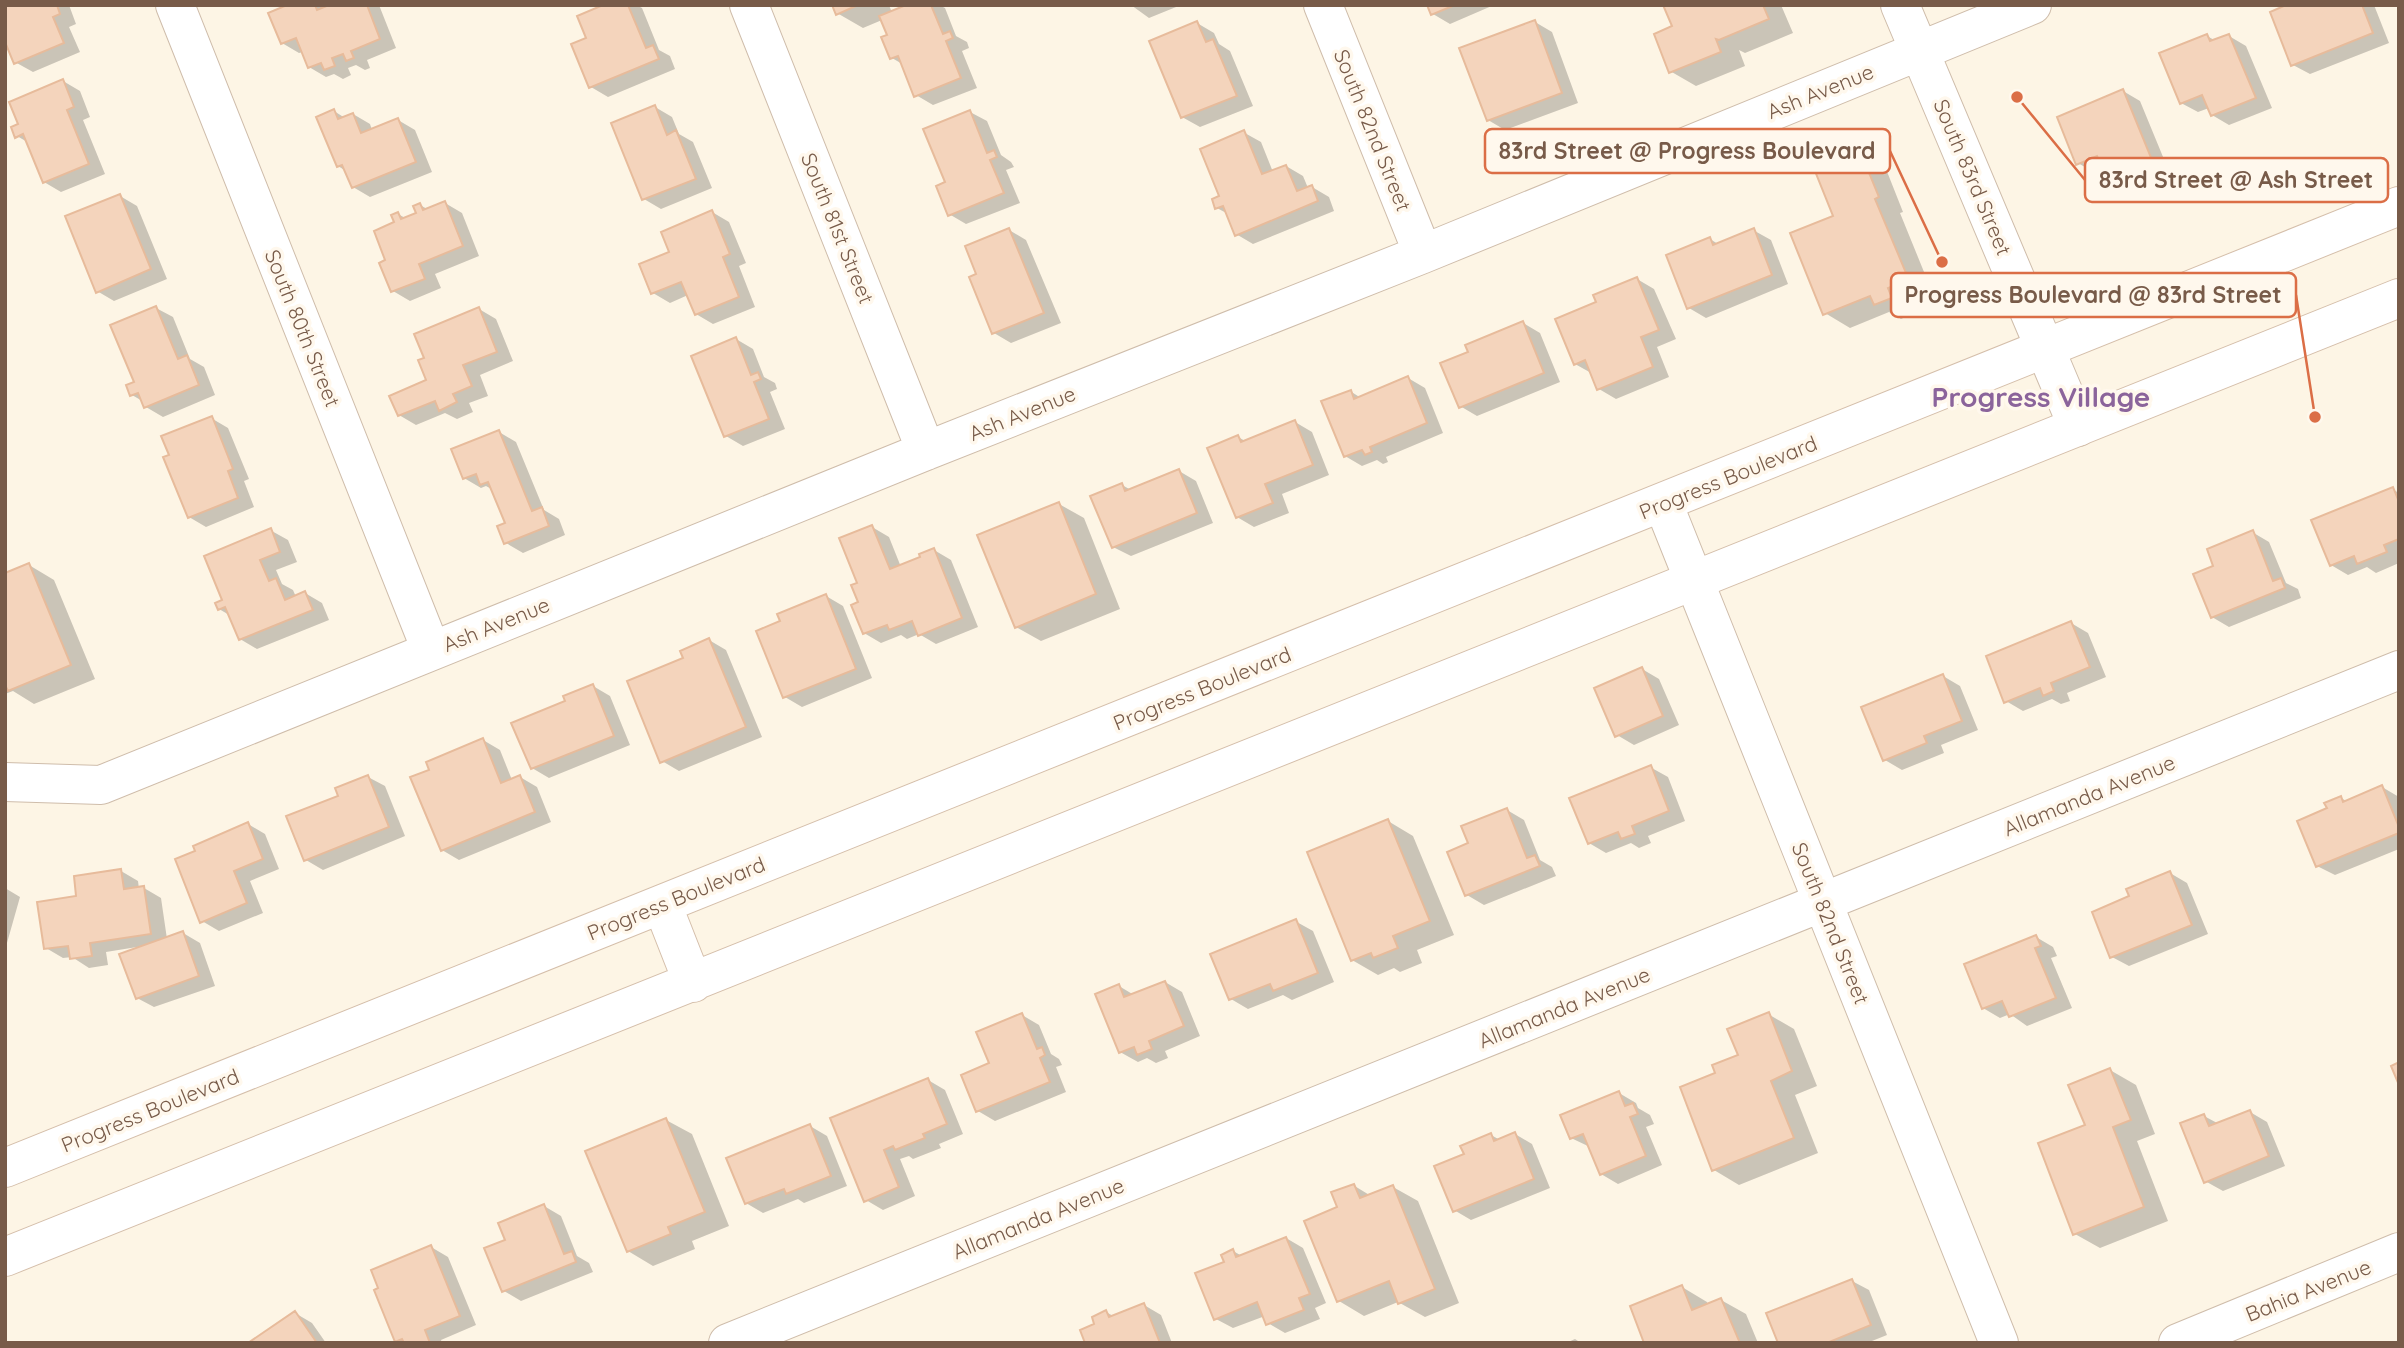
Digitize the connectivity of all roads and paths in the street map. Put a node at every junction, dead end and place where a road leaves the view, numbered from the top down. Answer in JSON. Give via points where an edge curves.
{"nodes":[{"id":1,"x":175,"y":5,"type":"edge"},
{"id":2,"x":750,"y":5,"type":"edge"},
{"id":3,"x":1323,"y":5,"type":"edge"},
{"id":4,"x":1900,"y":5,"type":"edge"},
{"id":5,"x":2032,"y":5,"type":"edge"},
{"id":6,"x":1919,"y":51,"type":"junction"},
{"id":7,"x":2399,"y":206,"type":"edge"},
{"id":8,"x":1423,"y":254,"type":"junction"},
{"id":9,"x":2399,"y":298,"type":"edge"},
{"id":10,"x":2045,"y":347,"type":"junction"},
{"id":11,"x":2078,"y":427,"type":"junction"},
{"id":12,"x":926,"y":451,"type":"junction"},
{"id":13,"x":1663,"y":503,"type":"junction"},
{"id":14,"x":1695,"y":581,"type":"junction"},
{"id":15,"x":431,"y":650,"type":"junction"},
{"id":16,"x":2399,"y":670,"type":"edge"},
{"id":17,"x":5,"y":782,"type":"edge"},
{"id":18,"x":1823,"y":902,"type":"junction"},
{"id":19,"x":662,"y":904,"type":"junction"},
{"id":20,"x":693,"y":983,"type":"junction"},
{"id":21,"x":5,"y":1168,"type":"edge"},
{"id":22,"x":2399,"y":1252,"type":"edge"},
{"id":23,"x":5,"y":1257,"type":"edge"},
{"id":24,"x":728,"y":1343,"type":"edge"},
{"id":25,"x":1999,"y":1343,"type":"edge"},
{"id":26,"x":2178,"y":1343,"type":"edge"}],
"edges":[{"from":1,"to":15,"type":"street","name":"South 80th Street"},
{"from":2,"to":12,"type":"street","name":"South 81st Street"},
{"from":3,"to":8,"type":"street","name":"South 82nd Street"},
{"from":4,"to":6,"type":"street","name":"South 83rd Street"},
{"from":5,"to":6,"type":"street","name":"Ash Avenue"},
{"from":6,"to":8,"type":"street","name":"Ash Avenue"},
{"from":6,"to":10,"type":"street","name":"South 83rd Street"},
{"from":7,"to":10,"type":"street","name":"Progress Boulevard"},
{"from":8,"to":12,"type":"street","name":"Ash Avenue"},
{"from":9,"to":11,"type":"street"},
{"from":10,"to":11,"type":"street","name":"South 83rd Street"},
{"from":10,"to":13,"type":"street","name":"Progress Boulevard"},
{"from":11,"to":14,"type":"street"},
{"from":12,"to":15,"type":"street","name":"Ash Avenue"},
{"from":13,"to":14,"type":"street","name":"South 82nd Street"},
{"from":13,"to":19,"type":"street","name":"Progress Boulevard"},
{"from":14,"to":18,"type":"street","name":"South 82nd Street"},
{"from":14,"to":20,"type":"street"},
{"from":15,"to":17,"type":"street","name":"Ash Avenue","via":[[101,785]]},
{"from":16,"to":18,"type":"street","name":"Allamanda Avenue"},
{"from":18,"to":24,"type":"street","name":"Allamanda Avenue"},
{"from":18,"to":25,"type":"street","name":"South 82nd Street"},
{"from":19,"to":20,"type":"street"},
{"from":19,"to":21,"type":"street","name":"Progress Boulevard"},
{"from":20,"to":23,"type":"street"},
{"from":22,"to":26,"type":"street","name":"Bahia Avenue"}]}
